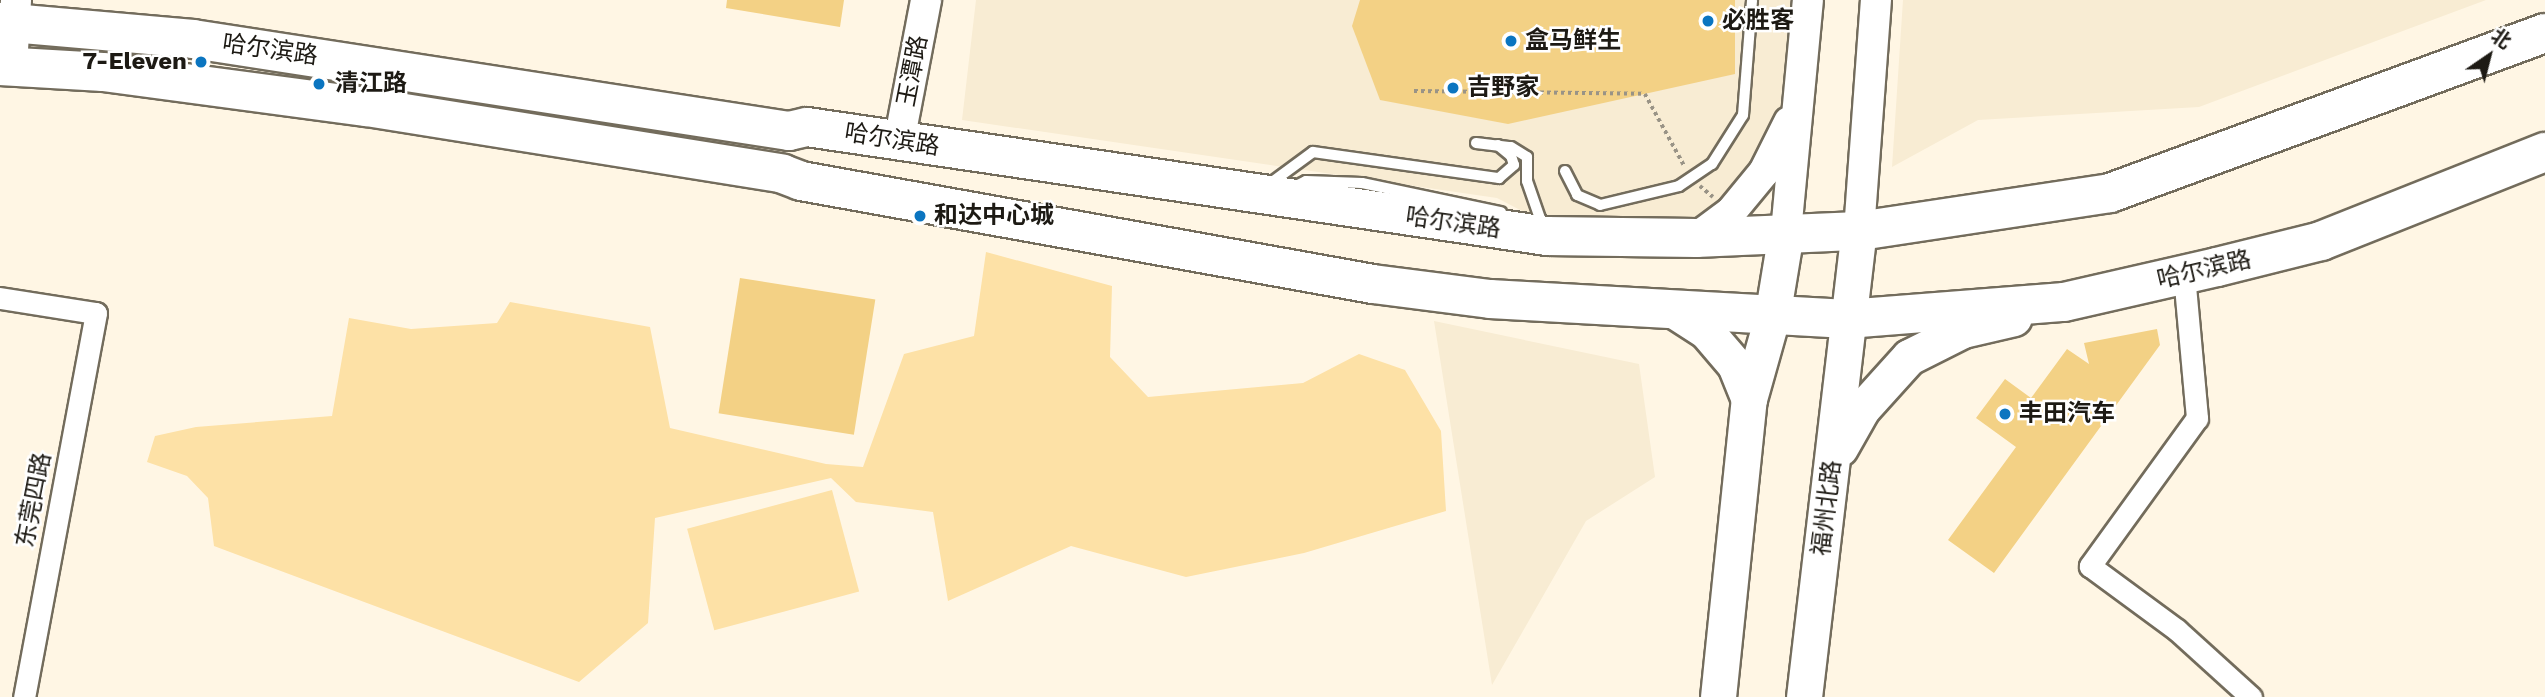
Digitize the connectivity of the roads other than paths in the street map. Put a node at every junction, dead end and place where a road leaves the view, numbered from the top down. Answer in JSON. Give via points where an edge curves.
{"nodes":[{"id":1,"x":926,"y":0,"type":"edge"},
{"id":2,"x":1752,"y":0,"type":"edge"},
{"id":3,"x":1808,"y":0,"type":"edge"},
{"id":4,"x":1876,"y":0,"type":"edge"},
{"id":5,"x":10,"y":14,"type":"edge"},
{"id":6,"x":2545,"y":33,"type":"edge"},
{"id":7,"x":6,"y":66,"type":"edge"},
{"id":8,"x":1803,"y":82,"type":"junction"},
{"id":9,"x":899,"y":142,"type":"junction"},
{"id":10,"x":1476,"y":143,"type":"dead end"},
{"id":11,"x":1498,"y":145,"type":"junction"},
{"id":12,"x":2545,"y":152,"type":"edge"},
{"id":13,"x":1565,"y":170,"type":"dead end"},
{"id":14,"x":1267,"y":196,"type":"junction"},
{"id":15,"x":1859,"y":231,"type":"junction"},
{"id":16,"x":1786,"y":232,"type":"junction"},
{"id":17,"x":1546,"y":236,"type":"junction"},
{"id":18,"x":1696,"y":239,"type":"junction"},
{"id":19,"x":2184,"y":275,"type":"junction"},
{"id":20,"x":0,"y":298,"type":"edge"},
{"id":21,"x":2064,"y":302,"type":"junction"},
{"id":22,"x":1675,"y":311,"type":"junction"},
{"id":23,"x":1772,"y":317,"type":"junction"},
{"id":24,"x":1847,"y":319,"type":"junction"},
{"id":25,"x":1749,"y":399,"type":"junction"},
{"id":26,"x":1833,"y":460,"type":"junction"},
{"id":27,"x":24,"y":697,"type":"edge"},
{"id":28,"x":1718,"y":697,"type":"edge"},
{"id":29,"x":1804,"y":697,"type":"edge"},
{"id":30,"x":2251,"y":697,"type":"edge"}],
"edges":[{"from":1,"to":9,"type":"street","name":"玉潭路"},
{"from":2,"to":13,"type":"lane","via":[[1744,115],[1712,164],[1692,180],[1600,205],[1577,195]]},
{"from":3,"to":8,"type":"street"},
{"from":4,"to":15,"type":"street"},
{"from":5,"to":7,"type":"street"},
{"from":5,"to":9,"type":"highway","name":"哈尔滨路","via":[[789,131],[807,127]]},
{"from":6,"to":15,"type":"highway","via":[[2110,193]]},
{"from":7,"to":22,"type":"highway","name":"哈尔滨路","via":[[189,82],[367,107],[783,174],[801,181],[1373,284],[1490,299]]},
{"from":8,"to":16,"type":"street"},
{"from":8,"to":18,"type":"street","via":[[1785,138],[1764,172],[1731,212]]},
{"from":9,"to":14,"type":"highway","name":"哈尔滨路"},
{"from":10,"to":11,"type":"lane"},
{"from":11,"to":14,"type":"lane","via":[[1514,164],[1499,178],[1312,152]]},
{"from":11,"to":17,"type":"lane","via":[[1520,150],[1527,157],[1527,181]]},
{"from":12,"to":19,"type":"highway","name":"哈尔滨路","via":[[2321,241]]},
{"from":14,"to":17,"type":"highway","name":"哈尔滨路"},
{"from":15,"to":16,"type":"highway","name":"哈尔滨路"},
{"from":15,"to":24,"type":"main road","name":"福州北路"},
{"from":16,"to":18,"type":"highway","name":"哈尔滨路"},
{"from":16,"to":23,"type":"main road"},
{"from":17,"to":18,"type":"highway","name":"哈尔滨路"},
{"from":19,"to":21,"type":"highway","name":"哈尔滨路"},
{"from":19,"to":30,"type":"street","via":[[2197,418],[2090,566],[2177,630]]},
{"from":20,"to":27,"type":"street","name":"东莞四路","via":[[96,313]]},
{"from":21,"to":24,"type":"highway","name":"哈尔滨路"},
{"from":21,"to":26,"type":"main road","via":[[1963,330],[1909,358],[1862,409]]},
{"from":22,"to":23,"type":"highway","name":"哈尔滨路"},
{"from":22,"to":25,"type":"main road","via":[[1706,331],[1735,365]]},
{"from":23,"to":24,"type":"highway","name":"哈尔滨路"},
{"from":23,"to":25,"type":"main road"},
{"from":24,"to":26,"type":"main road","name":"福州北路"},
{"from":25,"to":28,"type":"main road"},
{"from":26,"to":29,"type":"main road","name":"福州北路"}]}
